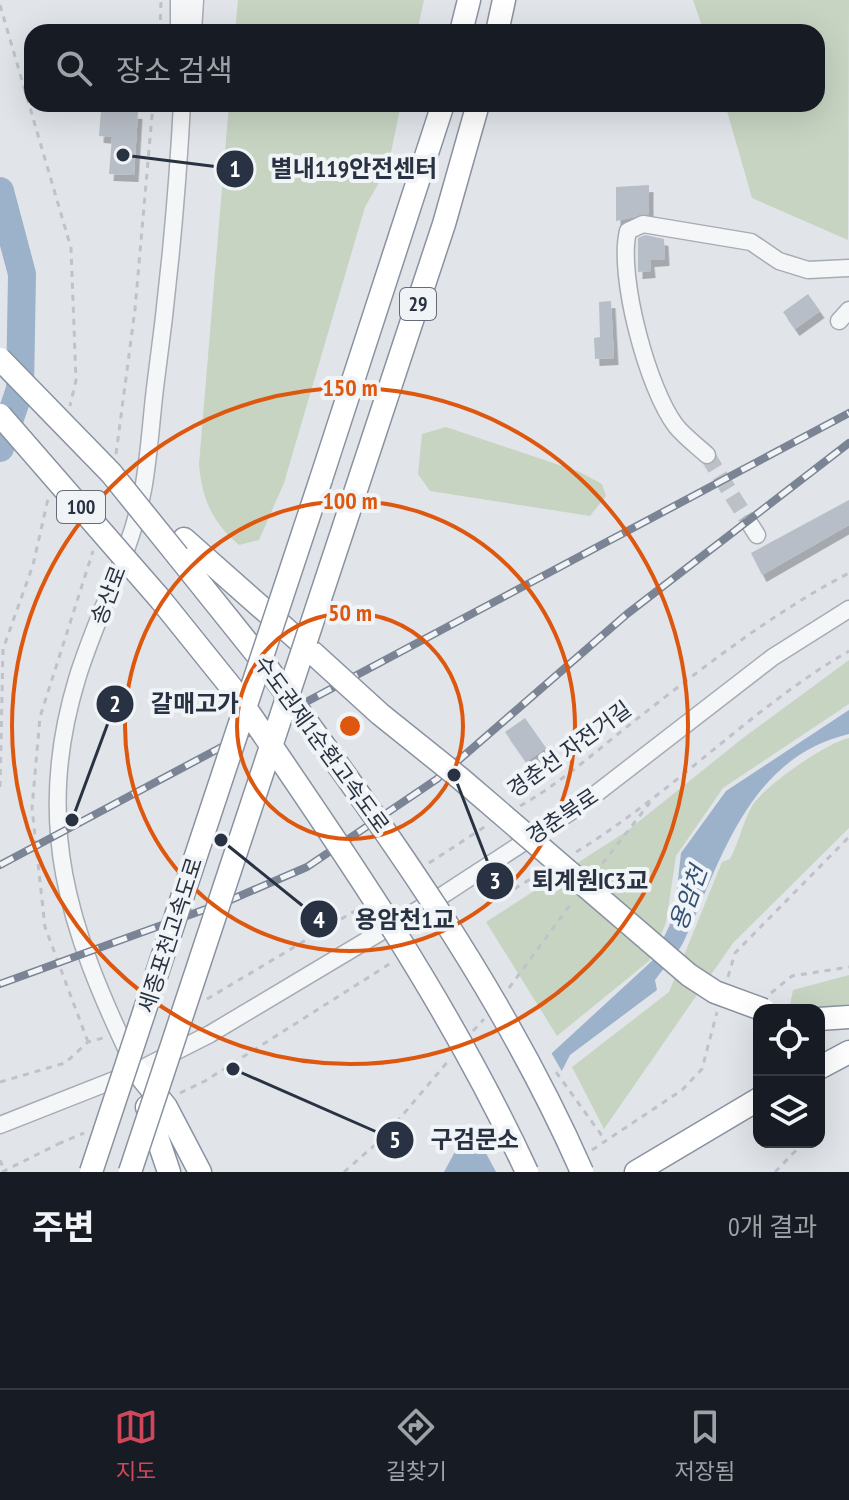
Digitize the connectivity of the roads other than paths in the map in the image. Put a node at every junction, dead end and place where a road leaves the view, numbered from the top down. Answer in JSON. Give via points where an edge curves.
{"nodes":[{"id":1,"x":179,"y":0,"type":"edge"},
{"id":2,"x":195,"y":0,"type":"edge"},
{"id":3,"x":469,"y":0,"type":"edge"},
{"id":4,"x":504,"y":0,"type":"edge"},
{"id":5,"x":179,"y":24,"type":"edge"},
{"id":6,"x":194,"y":24,"type":"edge"},
{"id":7,"x":463,"y":24,"type":"edge"},
{"id":8,"x":499,"y":24,"type":"edge"},
{"id":9,"x":182,"y":112,"type":"edge"},
{"id":10,"x":440,"y":112,"type":"edge"},
{"id":11,"x":476,"y":112,"type":"edge"},
{"id":12,"x":849,"y":268,"type":"edge"},
{"id":13,"x":0,"y":359,"type":"edge"},
{"id":14,"x":0,"y":415,"type":"edge"},
{"id":15,"x":707,"y":455,"type":"tunnel mouth"},
{"id":16,"x":181,"y":547,"type":"junction"},
{"id":17,"x":849,"y":609,"type":"edge"},
{"id":18,"x":765,"y":1004,"type":"edge"},
{"id":19,"x":849,"y":1017,"type":"edge"},
{"id":20,"x":825,"y":1019,"type":"edge"},
{"id":21,"x":849,"y":1052,"type":"edge"},
{"id":22,"x":825,"y":1065,"type":"edge"},
{"id":23,"x":137,"y":1071,"type":"junction"},
{"id":24,"x":753,"y":1103,"type":"edge"},
{"id":25,"x":0,"y":1125,"type":"edge"},
{"id":26,"x":91,"y":1172,"type":"edge"},
{"id":27,"x":130,"y":1172,"type":"edge"},
{"id":28,"x":169,"y":1172,"type":"edge"},
{"id":29,"x":200,"y":1172,"type":"edge"},
{"id":30,"x":527,"y":1172,"type":"edge"},
{"id":31,"x":582,"y":1172,"type":"edge"},
{"id":32,"x":636,"y":1172,"type":"edge"}],
"edges":[{"from":1,"to":5,"type":"street"},
{"from":2,"to":6,"type":"street"},
{"from":3,"to":7,"type":"highway"},
{"from":4,"to":8,"type":"highway"},
{"from":9,"to":23,"type":"street","name":"송산로","via":[[173,251],[143,490],[77,681],[59,775],[67,901],[92,977]]},
{"from":10,"to":26,"type":"highway","name":"세종포천고속도로","number":"29","bridge":true},
{"from":11,"to":27,"type":"highway","name":"세종포천고속도로","number":"29","bridge":true,"via":[[444,224]]},
{"from":12,"to":15,"type":"street","via":[[808,270],[779,261],[751,242],[643,224],[628,231],[624,246],[636,327],[655,389],[676,426]]},
{"from":13,"to":16,"type":"highway","name":"수도권제1순환고속도로","number":"100","bridge":true,"via":[[113,467]]},
{"from":14,"to":30,"type":"highway","name":"수도권제1순환고속도로","number":"100","bridge":true,"via":[[231,687],[353,864],[441,1006]]},
{"from":16,"to":18,"type":"highway","bridge":true,"via":[[314,654],[678,967],[715,992]]},
{"from":16,"to":31,"type":"highway","name":"수도권제1순환고속도로","number":"100","bridge":true,"via":[[388,832],[544,1086]]},
{"from":17,"to":23,"type":"street","name":"경춘북로","via":[[773,657],[584,803],[210,1034]]},
{"from":19,"to":20,"type":"highway"},
{"from":21,"to":22,"type":"highway"},
{"from":23,"to":25,"type":"street","name":"경춘북로"},
{"from":23,"to":28,"type":"highway"},
{"from":23,"to":29,"type":"highway","via":[[166,1107]]},
{"from":24,"to":32,"type":"highway"}]}
